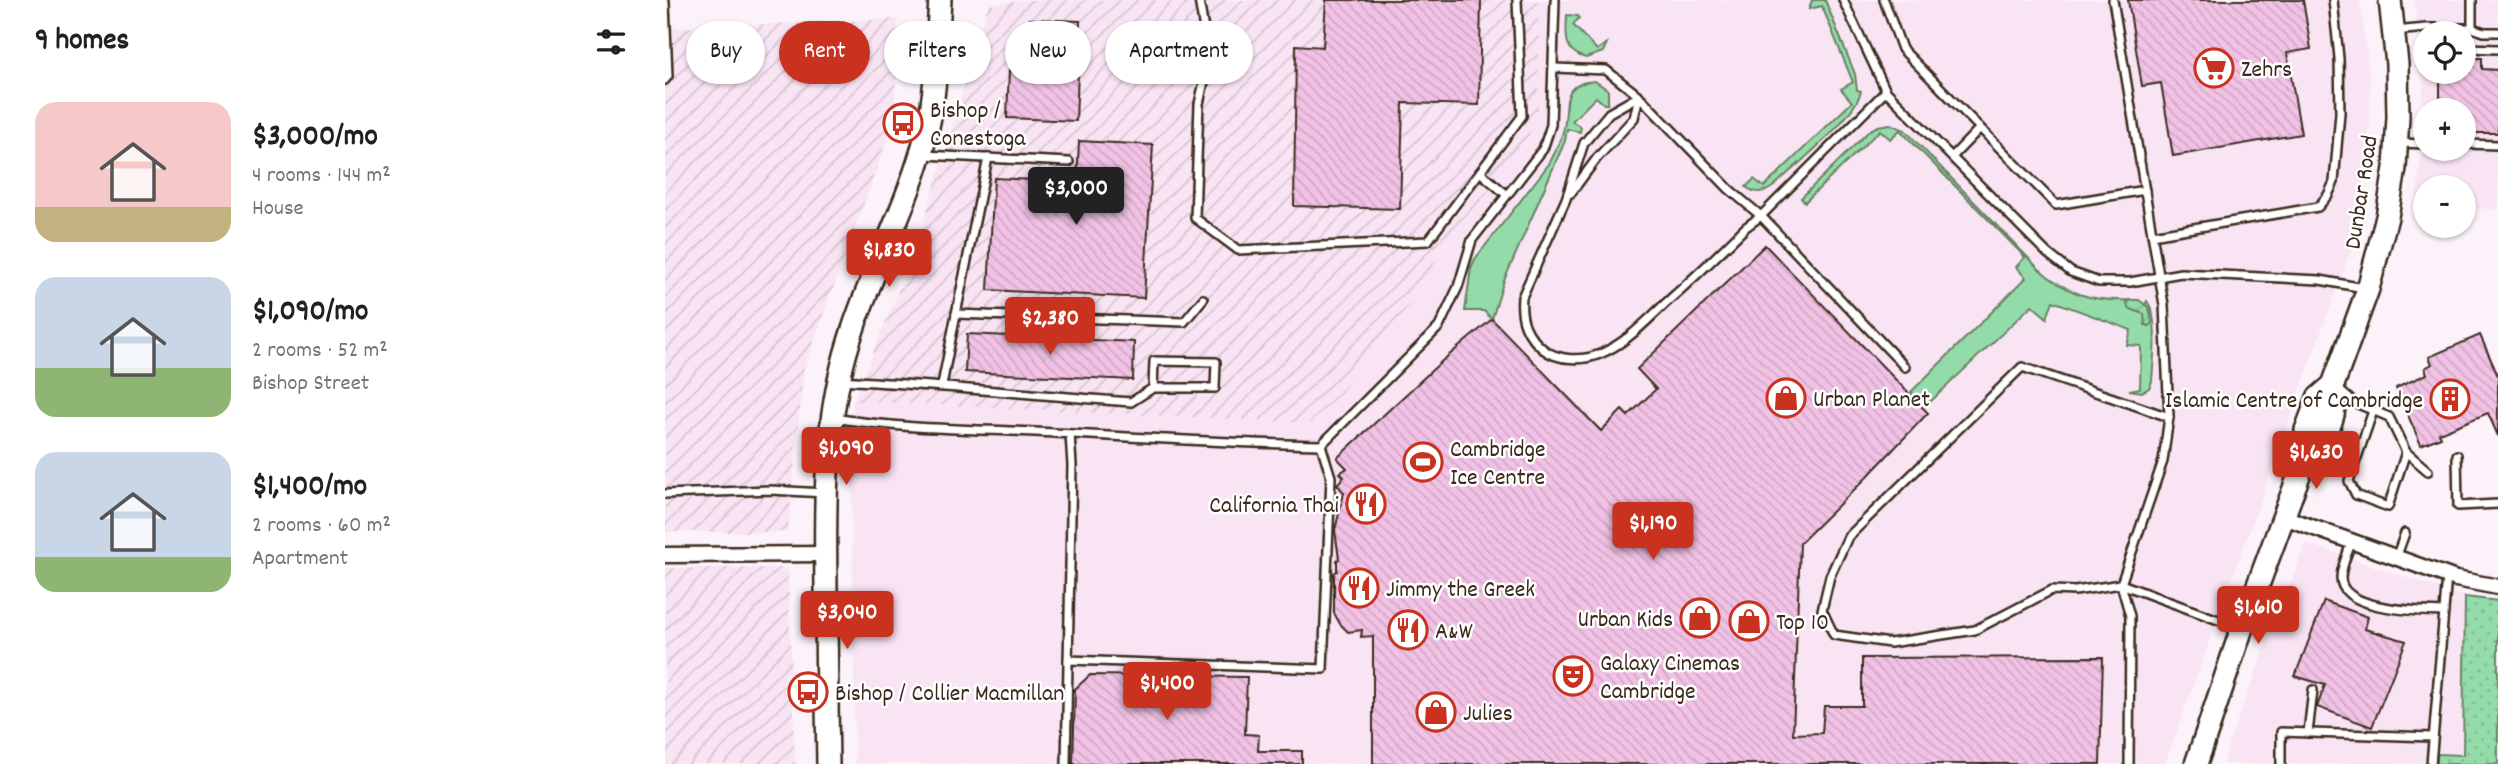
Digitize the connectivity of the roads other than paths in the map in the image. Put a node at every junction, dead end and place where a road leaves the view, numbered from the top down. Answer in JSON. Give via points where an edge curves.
{"nodes":[{"id":1,"x":940,"y":0,"type":"edge"},
{"id":2,"x":1199,"y":0,"type":"edge"},
{"id":3,"x":1517,"y":0,"type":"edge"},
{"id":4,"x":1555,"y":0,"type":"edge"},
{"id":5,"x":1843,"y":0,"type":"edge"},
{"id":6,"x":1884,"y":0,"type":"edge"},
{"id":7,"x":2113,"y":0,"type":"edge"},
{"id":8,"x":2333,"y":0,"type":"edge"},
{"id":9,"x":2390,"y":0,"type":"edge"},
{"id":10,"x":2472,"y":0,"type":"edge"},
{"id":11,"x":665,"y":3,"type":"edge"},
{"id":12,"x":2472,"y":21,"type":"edge"},
{"id":13,"x":2413,"y":29,"type":"edge"},
{"id":14,"x":2476,"y":29,"type":"edge"},
{"id":15,"x":2393,"y":31,"type":"junction"},
{"id":16,"x":2498,"y":32,"type":"edge"},
{"id":17,"x":2476,"y":48,"type":"edge"},
{"id":18,"x":2498,"y":48,"type":"edge"},
{"id":19,"x":1554,"y":68,"type":"junction"},
{"id":20,"x":665,"y":80,"type":"edge"},
{"id":21,"x":1886,"y":91,"type":"junction"},
{"id":22,"x":1639,"y":96,"type":"junction"},
{"id":23,"x":1980,"y":128,"type":"junction"},
{"id":24,"x":2396,"y":143,"type":"junction"},
{"id":25,"x":2413,"y":144,"type":"edge"},
{"id":26,"x":2476,"y":144,"type":"edge"},
{"id":27,"x":2498,"y":145,"type":"edge"},
{"id":28,"x":919,"y":155,"type":"junction"},
{"id":29,"x":1952,"y":157,"type":"junction"},
{"id":30,"x":988,"y":158,"type":"junction"},
{"id":31,"x":1069,"y":162,"type":"dead end"},
{"id":32,"x":1480,"y":172,"type":"junction"},
{"id":33,"x":2145,"y":190,"type":"junction"},
{"id":34,"x":1507,"y":195,"type":"junction"},
{"id":35,"x":1566,"y":199,"type":"junction"},
{"id":36,"x":1761,"y":216,"type":"junction"},
{"id":37,"x":2153,"y":235,"type":"junction"},
{"id":38,"x":2159,"y":277,"type":"junction"},
{"id":39,"x":2368,"y":289,"type":"junction"},
{"id":40,"x":1203,"y":299,"type":"dead end"},
{"id":41,"x":956,"y":314,"type":"junction"},
{"id":42,"x":1905,"y":367,"type":"dead end"},
{"id":43,"x":839,"y":380,"type":"junction"},
{"id":44,"x":942,"y":385,"type":"junction"},
{"id":45,"x":2333,"y":385,"type":"junction"},
{"id":46,"x":1153,"y":388,"type":"junction"},
{"id":47,"x":2373,"y":411,"type":"junction"},
{"id":48,"x":833,"y":417,"type":"junction"},
{"id":49,"x":2169,"y":417,"type":"junction"},
{"id":50,"x":1070,"y":434,"type":"junction"},
{"id":51,"x":1321,"y":444,"type":"junction"},
{"id":52,"x":2406,"y":452,"type":"junction"},
{"id":53,"x":2457,"y":455,"type":"dead end"},
{"id":54,"x":2428,"y":471,"type":"dead end"},
{"id":55,"x":825,"y":493,"type":"junction"},
{"id":56,"x":665,"y":494,"type":"edge"},
{"id":57,"x":2498,"y":505,"type":"edge"},
{"id":58,"x":2284,"y":517,"type":"junction"},
{"id":59,"x":2405,"y":533,"type":"dead end"},
{"id":60,"x":2352,"y":541,"type":"junction"},
{"id":61,"x":825,"y":554,"type":"junction"},
{"id":62,"x":665,"y":555,"type":"edge"},
{"id":63,"x":2396,"y":558,"type":"junction"},
{"id":64,"x":2447,"y":576,"type":"junction"},
{"id":65,"x":2122,"y":584,"type":"junction"},
{"id":66,"x":2498,"y":587,"type":"edge"},
{"id":67,"x":2444,"y":612,"type":"junction"},
{"id":68,"x":2242,"y":628,"type":"junction"},
{"id":69,"x":1068,"y":660,"type":"junction"},
{"id":70,"x":2313,"y":690,"type":"dead end"},
{"id":71,"x":2308,"y":733,"type":"junction"},
{"id":72,"x":2432,"y":737,"type":"junction"},
{"id":73,"x":828,"y":764,"type":"edge"},
{"id":74,"x":1066,"y":764,"type":"edge"},
{"id":75,"x":2129,"y":764,"type":"edge"},
{"id":76,"x":2196,"y":764,"type":"edge"},
{"id":77,"x":2281,"y":764,"type":"edge"},
{"id":78,"x":2431,"y":764,"type":"edge"}],
"edges":[{"from":1,"to":28,"type":"street","via":[[931,112]]},
{"from":2,"to":32,"type":"lane","via":[[1209,60],[1199,104],[1195,218],[1238,250],[1428,241]]},
{"from":3,"to":32,"type":"lane","via":[[1522,116]]},
{"from":4,"to":19,"type":"lane"},
{"from":5,"to":21,"type":"lane"},
{"from":6,"to":23,"type":"lane","via":[[1902,49]]},
{"from":7,"to":33,"type":"lane"},
{"from":8,"to":37,"type":"lane","via":[[2340,113],[2334,181],[2328,195],[2318,207]]},
{"from":9,"to":15,"type":"street","name":"Dunbar Road"},
{"from":10,"to":12,"type":"lane"},
{"from":11,"to":20,"type":"lane"},
{"from":13,"to":15,"type":"lane"},
{"from":14,"to":16,"type":"lane"},
{"from":15,"to":24,"type":"street","name":"Dunbar Road"},
{"from":17,"to":18,"type":"lane"},
{"from":19,"to":22,"type":"lane","via":[[1606,70]]},
{"from":19,"to":34,"type":"lane","via":[[1551,125],[1543,149]]},
{"from":21,"to":29,"type":"lane"},
{"from":21,"to":36,"type":"lane"},
{"from":22,"to":35,"type":"lane","via":[[1634,118]]},
{"from":22,"to":35,"type":"lane","via":[[1609,113],[1584,143]]},
{"from":22,"to":36,"type":"lane"},
{"from":23,"to":29,"type":"lane"},
{"from":23,"to":33,"type":"lane","via":[[2056,205]]},
{"from":24,"to":25,"type":"lane"},
{"from":24,"to":39,"type":"street","name":"Dunbar Road","via":[[2387,218]]},
{"from":26,"to":27,"type":"lane"},
{"from":28,"to":30,"type":"lane"},
{"from":28,"to":43,"type":"street","via":[[853,326]]},
{"from":29,"to":38,"type":"lane","via":[[2071,272],[2099,282]]},
{"from":30,"to":31,"type":"lane"},
{"from":30,"to":41,"type":"lane"},
{"from":32,"to":34,"type":"lane"},
{"from":33,"to":37,"type":"lane"},
{"from":34,"to":51,"type":"lane","via":[[1472,240],[1458,287],[1439,327]]},
{"from":35,"to":36,"type":"lane","via":[[1527,283],[1521,312],[1525,328],[1545,351],[1559,358],[1600,354],[1637,331]]},
{"from":36,"to":42,"type":"lane"},
{"from":37,"to":38,"type":"lane"},
{"from":38,"to":39,"type":"lane","via":[[2181,273],[2321,280]]},
{"from":38,"to":49,"type":"lane"},
{"from":39,"to":45,"type":"street","name":"Dunbar Road"},
{"from":40,"to":41,"type":"lane","via":[[1184,322]]},
{"from":41,"to":44,"type":"lane"},
{"from":43,"to":44,"type":"lane"},
{"from":43,"to":48,"type":"street"},
{"from":44,"to":46,"type":"lane","via":[[1131,402]]},
{"from":45,"to":47,"type":"lane"},
{"from":45,"to":58,"type":"street","name":"Dunbar Road","via":[[2337,405],[2324,438],[2308,451]]},
{"from":46,"to":46,"type":"lane","via":[[1215,388],[1216,362],[1154,361]]},
{"from":47,"to":52,"type":"lane","via":[[2389,417]]},
{"from":47,"to":52,"type":"lane","via":[[2349,481],[2356,495],[2388,506]]},
{"from":48,"to":50,"type":"lane","via":[[888,425]]},
{"from":48,"to":55,"type":"street"},
{"from":49,"to":65,"type":"lane","via":[[2163,461]]},
{"from":49,"to":65,"type":"lane","via":[[2022,367],[1848,537],[1830,576],[1822,610],[1834,635],[1890,643],[1975,630],[2052,590]]},
{"from":50,"to":51,"type":"lane"},
{"from":50,"to":69,"type":"lane"},
{"from":51,"to":69,"type":"lane","via":[[1331,477],[1323,669]]},
{"from":52,"to":54,"type":"lane"},
{"from":53,"to":57,"type":"lane","via":[[2458,506]]},
{"from":55,"to":56,"type":"lane"},
{"from":55,"to":61,"type":"street"},
{"from":58,"to":60,"type":"street"},
{"from":58,"to":68,"type":"street","name":"Dunbar Road"},
{"from":59,"to":63,"type":"lane"},
{"from":60,"to":63,"type":"street"},
{"from":60,"to":67,"type":"lane","via":[[2341,579],[2354,598],[2399,610]]},
{"from":61,"to":62,"type":"street"},
{"from":61,"to":73,"type":"street"},
{"from":63,"to":64,"type":"street"},
{"from":64,"to":66,"type":"street"},
{"from":64,"to":67,"type":"lane"},
{"from":65,"to":68,"type":"lane"},
{"from":65,"to":75,"type":"lane","via":[[2130,616]]},
{"from":67,"to":72,"type":"lane"},
{"from":68,"to":76,"type":"street","name":"Dunbar Road"},
{"from":69,"to":74,"type":"lane"},
{"from":70,"to":71,"type":"lane"},
{"from":71,"to":72,"type":"lane"},
{"from":71,"to":77,"type":"lane","via":[[2281,732]]},
{"from":72,"to":78,"type":"lane"}]}
